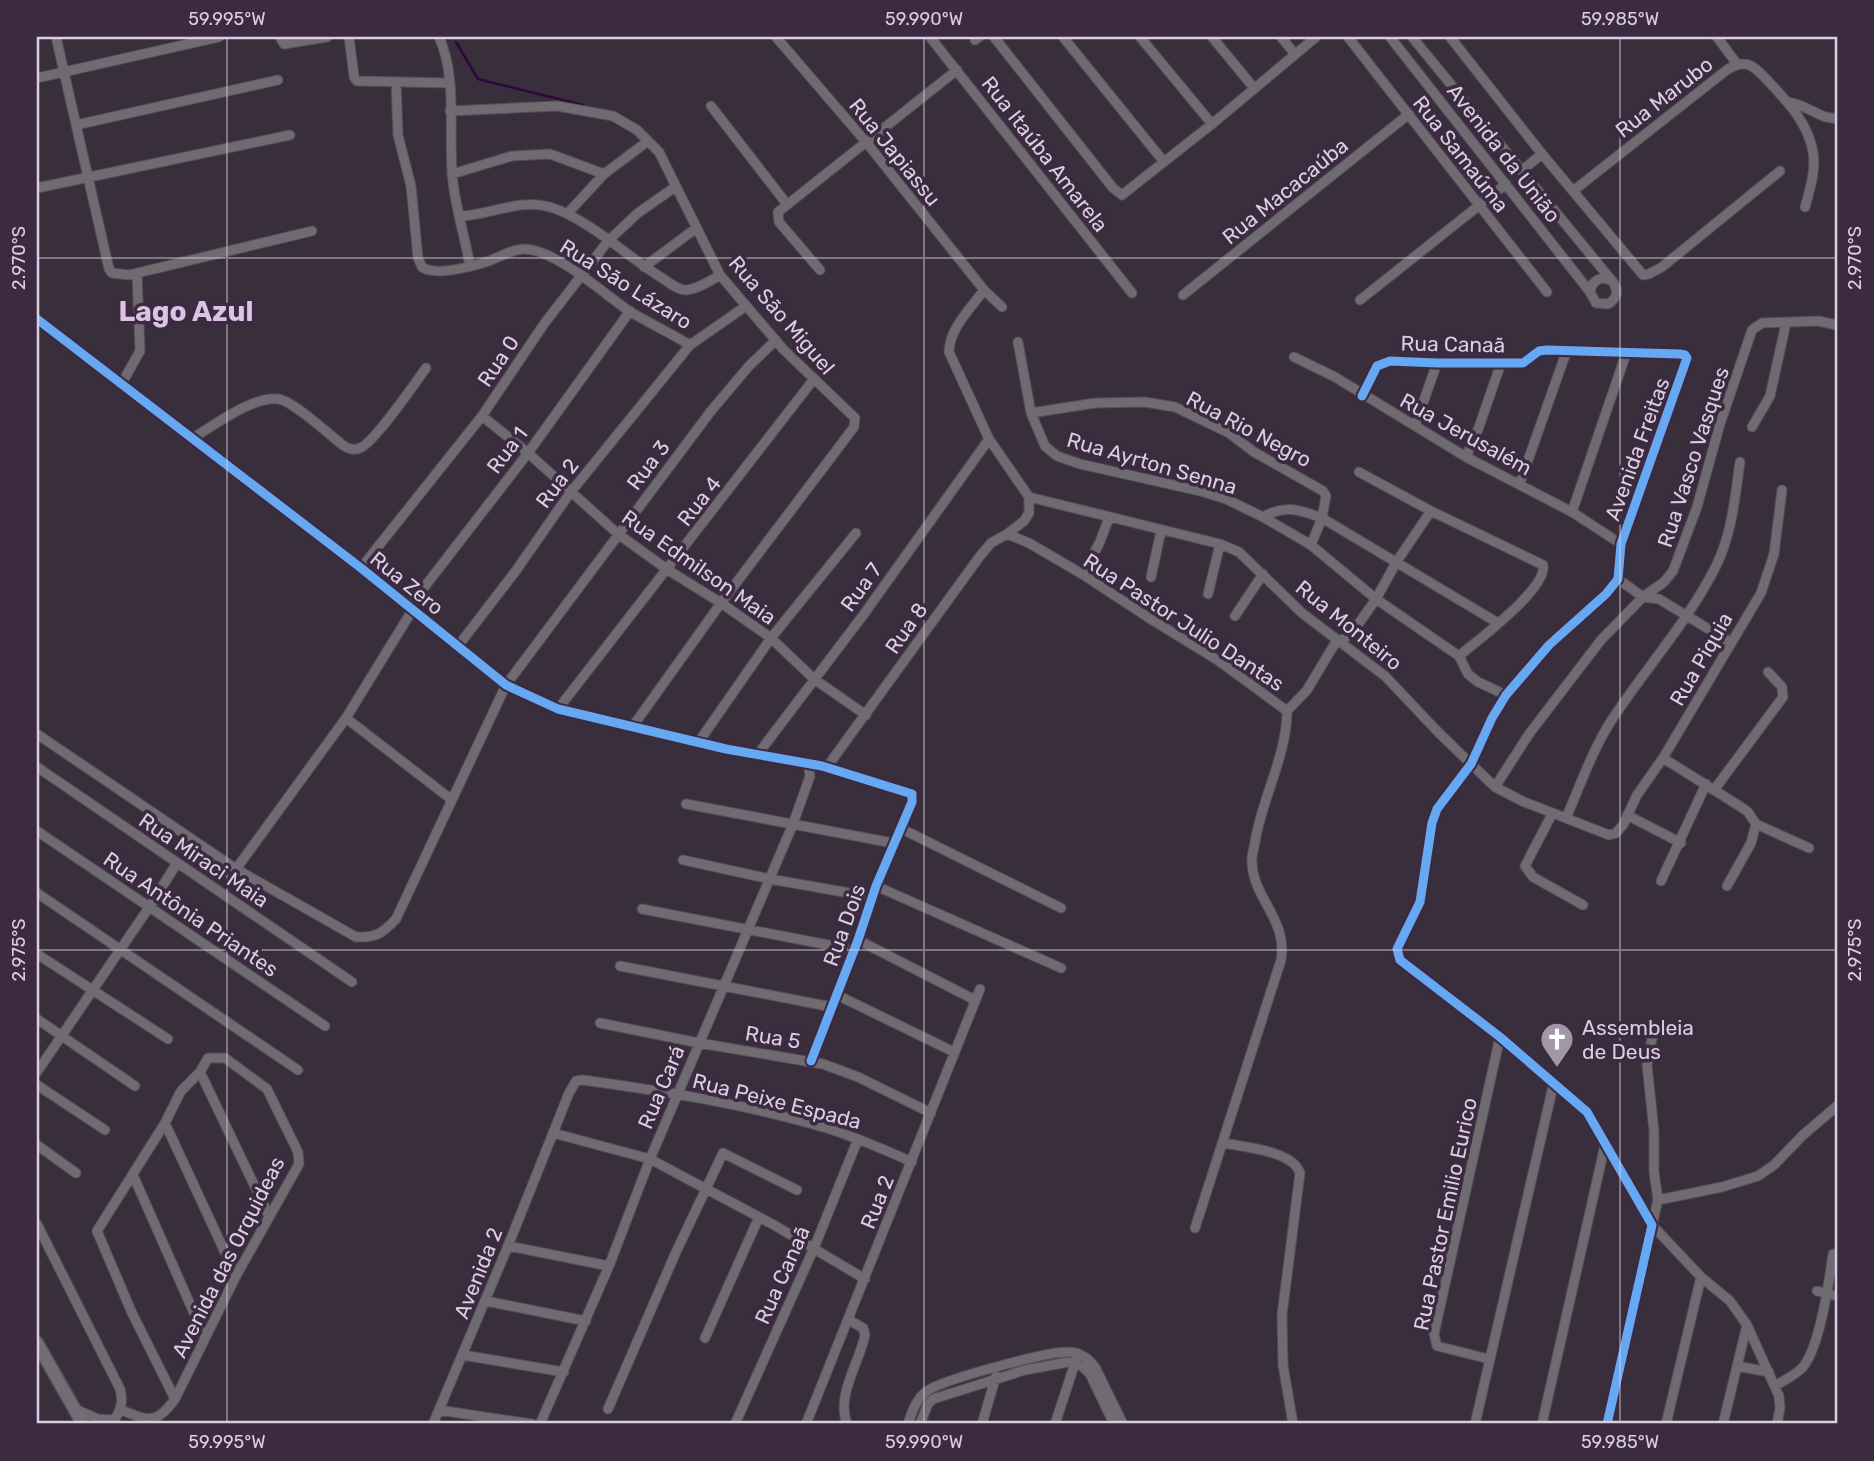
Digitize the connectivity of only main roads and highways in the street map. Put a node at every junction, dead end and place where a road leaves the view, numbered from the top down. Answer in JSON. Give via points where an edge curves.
{"nodes":[{"id":1,"x":37,"y":1343,"type":"edge"},
{"id":2,"x":83,"y":1424,"type":"edge"}],
"edges":[{"from":1,"to":2,"type":"main road"}]}
